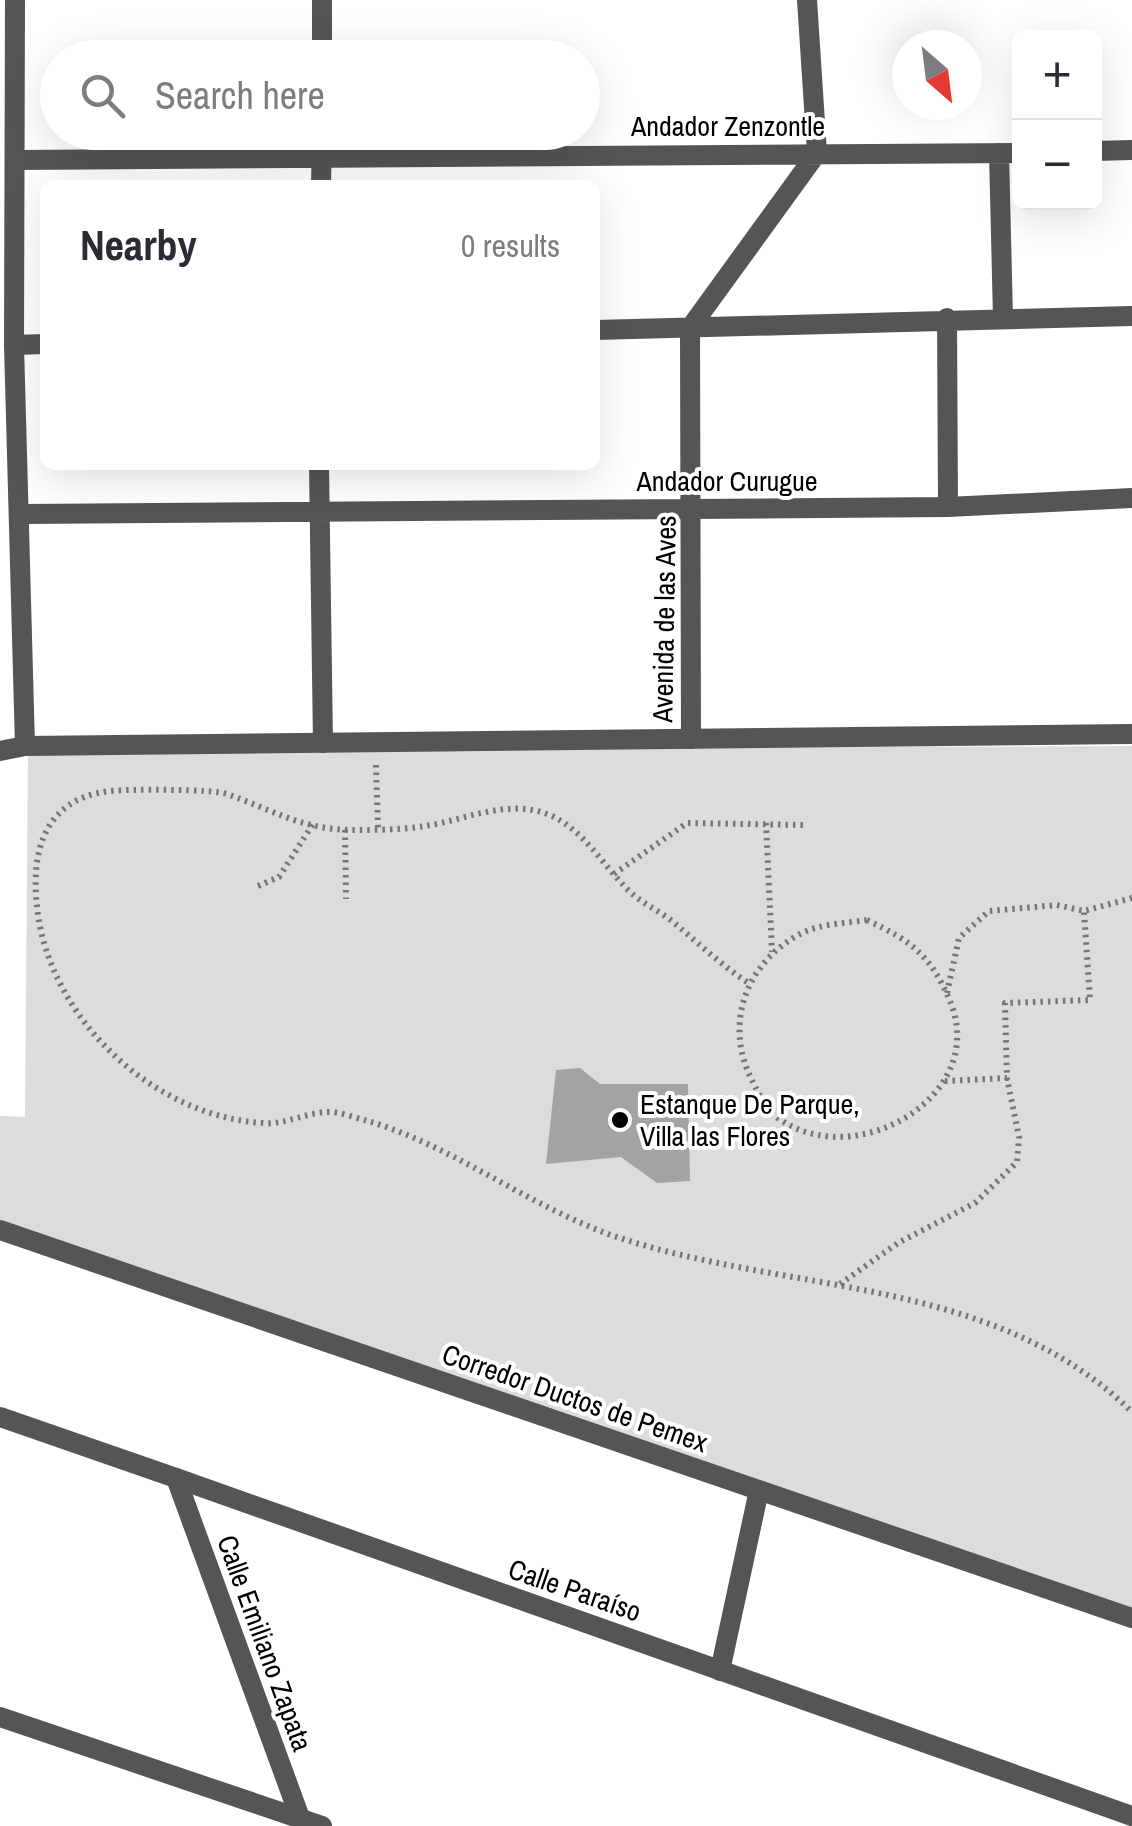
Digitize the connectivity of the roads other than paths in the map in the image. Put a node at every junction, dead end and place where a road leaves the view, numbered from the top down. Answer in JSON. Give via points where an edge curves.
{"nodes":[{"id":1,"x":15,"y":0,"type":"edge"},
{"id":2,"x":322,"y":0,"type":"edge"},
{"id":3,"x":807,"y":0,"type":"edge"},
{"id":4,"x":322,"y":40,"type":"edge"},
{"id":5,"x":322,"y":150,"type":"edge"},
{"id":6,"x":1132,"y":150,"type":"edge"},
{"id":7,"x":1102,"y":151,"type":"edge"},
{"id":8,"x":817,"y":153,"type":"junction"},
{"id":9,"x":1010,"y":153,"type":"edge"},
{"id":10,"x":322,"y":157,"type":"junction"},
{"id":11,"x":18,"y":160,"type":"junction"},
{"id":12,"x":321,"y":180,"type":"edge"},
{"id":13,"x":1132,"y":316,"type":"edge"},
{"id":14,"x":947,"y":318,"type":"junction"},
{"id":15,"x":1002,"y":318,"type":"junction"},
{"id":16,"x":690,"y":328,"type":"junction"},
{"id":17,"x":600,"y":330,"type":"edge"},
{"id":18,"x":14,"y":344,"type":"junction"},
{"id":19,"x":40,"y":344,"type":"edge"},
{"id":20,"x":319,"y":470,"type":"edge"},
{"id":21,"x":1132,"y":498,"type":"edge"},
{"id":22,"x":948,"y":507,"type":"junction"},
{"id":23,"x":693,"y":508,"type":"junction"},
{"id":24,"x":320,"y":512,"type":"junction"},
{"id":25,"x":22,"y":514,"type":"junction"},
{"id":26,"x":1132,"y":734,"type":"edge"},
{"id":27,"x":691,"y":739,"type":"junction"},
{"id":28,"x":322,"y":743,"type":"junction"},
{"id":29,"x":25,"y":746,"type":"junction"},
{"id":30,"x":0,"y":751,"type":"edge"},
{"id":31,"x":0,"y":1230,"type":"edge"},
{"id":32,"x":0,"y":1416,"type":"edge"},
{"id":33,"x":176,"y":1478,"type":"junction"},
{"id":34,"x":758,"y":1490,"type":"junction"},
{"id":35,"x":1132,"y":1618,"type":"edge"},
{"id":36,"x":720,"y":1670,"type":"junction"},
{"id":37,"x":0,"y":1718,"type":"edge"},
{"id":38,"x":1132,"y":1816,"type":"edge"},
{"id":39,"x":302,"y":1822,"type":"edge"},
{"id":40,"x":322,"y":1826,"type":"edge"}],
"edges":[{"from":1,"to":11,"type":"street"},
{"from":2,"to":4,"type":"street"},
{"from":3,"to":8,"type":"street"},
{"from":5,"to":10,"type":"street"},
{"from":6,"to":7,"type":"street"},
{"from":8,"to":9,"type":"street","name":"Andador Zenzontle"},
{"from":8,"to":10,"type":"street","name":"Andador Zenzontle"},
{"from":8,"to":16,"type":"street"},
{"from":9,"to":15,"type":"street"},
{"from":10,"to":11,"type":"street","name":"Andador Zenzontle"},
{"from":10,"to":12,"type":"street"},
{"from":11,"to":18,"type":"street"},
{"from":13,"to":15,"type":"street"},
{"from":14,"to":15,"type":"street"},
{"from":14,"to":16,"type":"street"},
{"from":14,"to":22,"type":"street"},
{"from":16,"to":17,"type":"street"},
{"from":16,"to":23,"type":"street","name":"Avenida de las Aves"},
{"from":18,"to":19,"type":"street"},
{"from":18,"to":25,"type":"street"},
{"from":20,"to":24,"type":"street"},
{"from":21,"to":22,"type":"street","name":"Andador Curugue"},
{"from":22,"to":23,"type":"street","name":"Andador Curugue"},
{"from":23,"to":24,"type":"street","name":"Andador Curugue"},
{"from":23,"to":27,"type":"street","name":"Avenida de las Aves"},
{"from":24,"to":25,"type":"street","name":"Andador Curugue"},
{"from":24,"to":28,"type":"street"},
{"from":25,"to":29,"type":"street"},
{"from":26,"to":27,"type":"street"},
{"from":27,"to":28,"type":"street"},
{"from":28,"to":29,"type":"street"},
{"from":29,"to":30,"type":"street"},
{"from":31,"to":34,"type":"street","name":"Corredor Ductos de Pemex"},
{"from":32,"to":33,"type":"street","name":"Calle Paraíso"},
{"from":33,"to":36,"type":"street","name":"Calle Paraíso"},
{"from":33,"to":39,"type":"street","name":"Calle Emiliano Zapata"},
{"from":34,"to":35,"type":"street","name":"Corredor Ductos de Pemex"},
{"from":34,"to":36,"type":"street"},
{"from":36,"to":38,"type":"street","name":"Calle Paraíso"},
{"from":37,"to":39,"type":"street"},
{"from":39,"to":40,"type":"street"}]}
